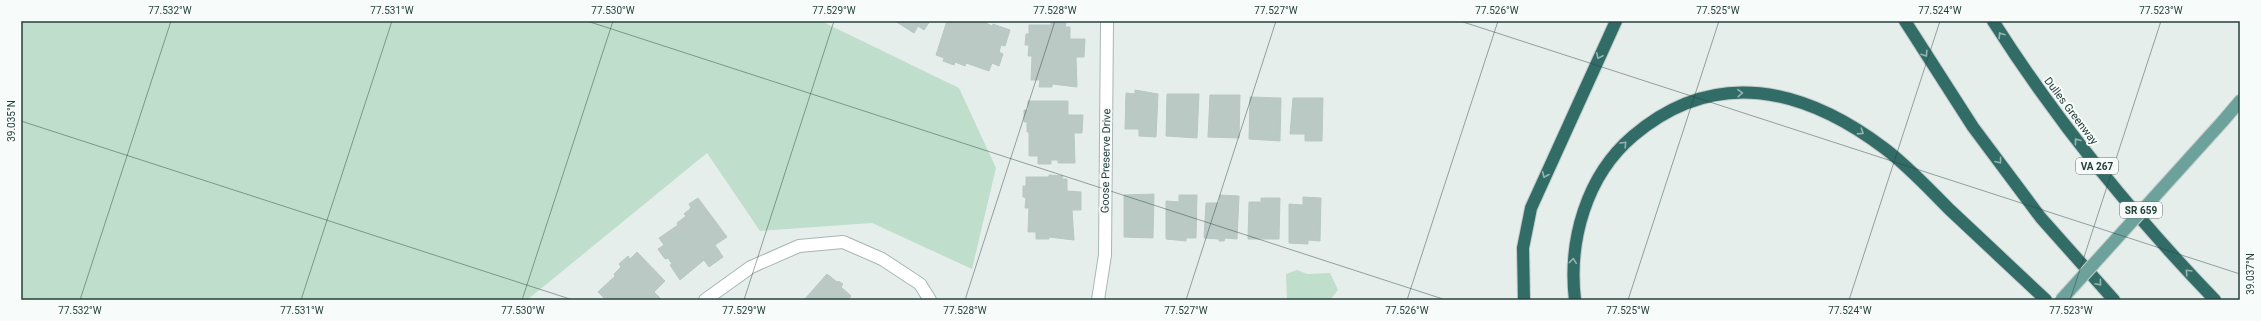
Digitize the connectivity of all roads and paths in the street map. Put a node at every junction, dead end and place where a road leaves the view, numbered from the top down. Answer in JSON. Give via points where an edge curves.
{"nodes":[{"id":1,"x":1107,"y":21,"type":"edge"},
{"id":2,"x":1616,"y":21,"type":"edge"},
{"id":3,"x":1905,"y":21,"type":"edge"},
{"id":4,"x":1992,"y":21,"type":"edge"},
{"id":5,"x":2240,"y":101,"type":"edge"},
{"id":6,"x":704,"y":300,"type":"edge"},
{"id":7,"x":930,"y":300,"type":"edge"},
{"id":8,"x":1098,"y":300,"type":"edge"},
{"id":9,"x":1524,"y":300,"type":"edge"},
{"id":10,"x":1574,"y":300,"type":"edge"},
{"id":11,"x":2046,"y":300,"type":"edge"},
{"id":12,"x":2061,"y":300,"type":"edge"},
{"id":13,"x":2114,"y":300,"type":"edge"},
{"id":14,"x":2215,"y":300,"type":"edge"}],
"edges":[{"from":1,"to":8,"type":"street","name":"Goose Preserve Drive","via":[[1105,255]]},
{"from":2,"to":9,"type":"highway","one_way":true,"via":[[1531,208],[1523,248]]},
{"from":3,"to":13,"type":"highway","one_way":true,"via":[[1973,127],[2041,218]]},
{"from":14,"to":4,"type":"highway","name":"Dulles Greenway","number":"VA 267","one_way":true,"via":[[2158,241],[2052,110]]},
{"from":5,"to":12,"type":"main road","number":"SR 659","bridge":true},
{"from":6,"to":7,"type":"street","via":[[751,267],[799,246],[843,242],[882,259],[920,284]]},
{"from":10,"to":11,"type":"highway","one_way":true,"via":[[1572,270],[1578,228],[1593,188],[1607,164],[1625,142],[1672,109],[1712,96],[1740,92],[1782,96],[1809,104],[1862,132],[1896,157]]}]}
